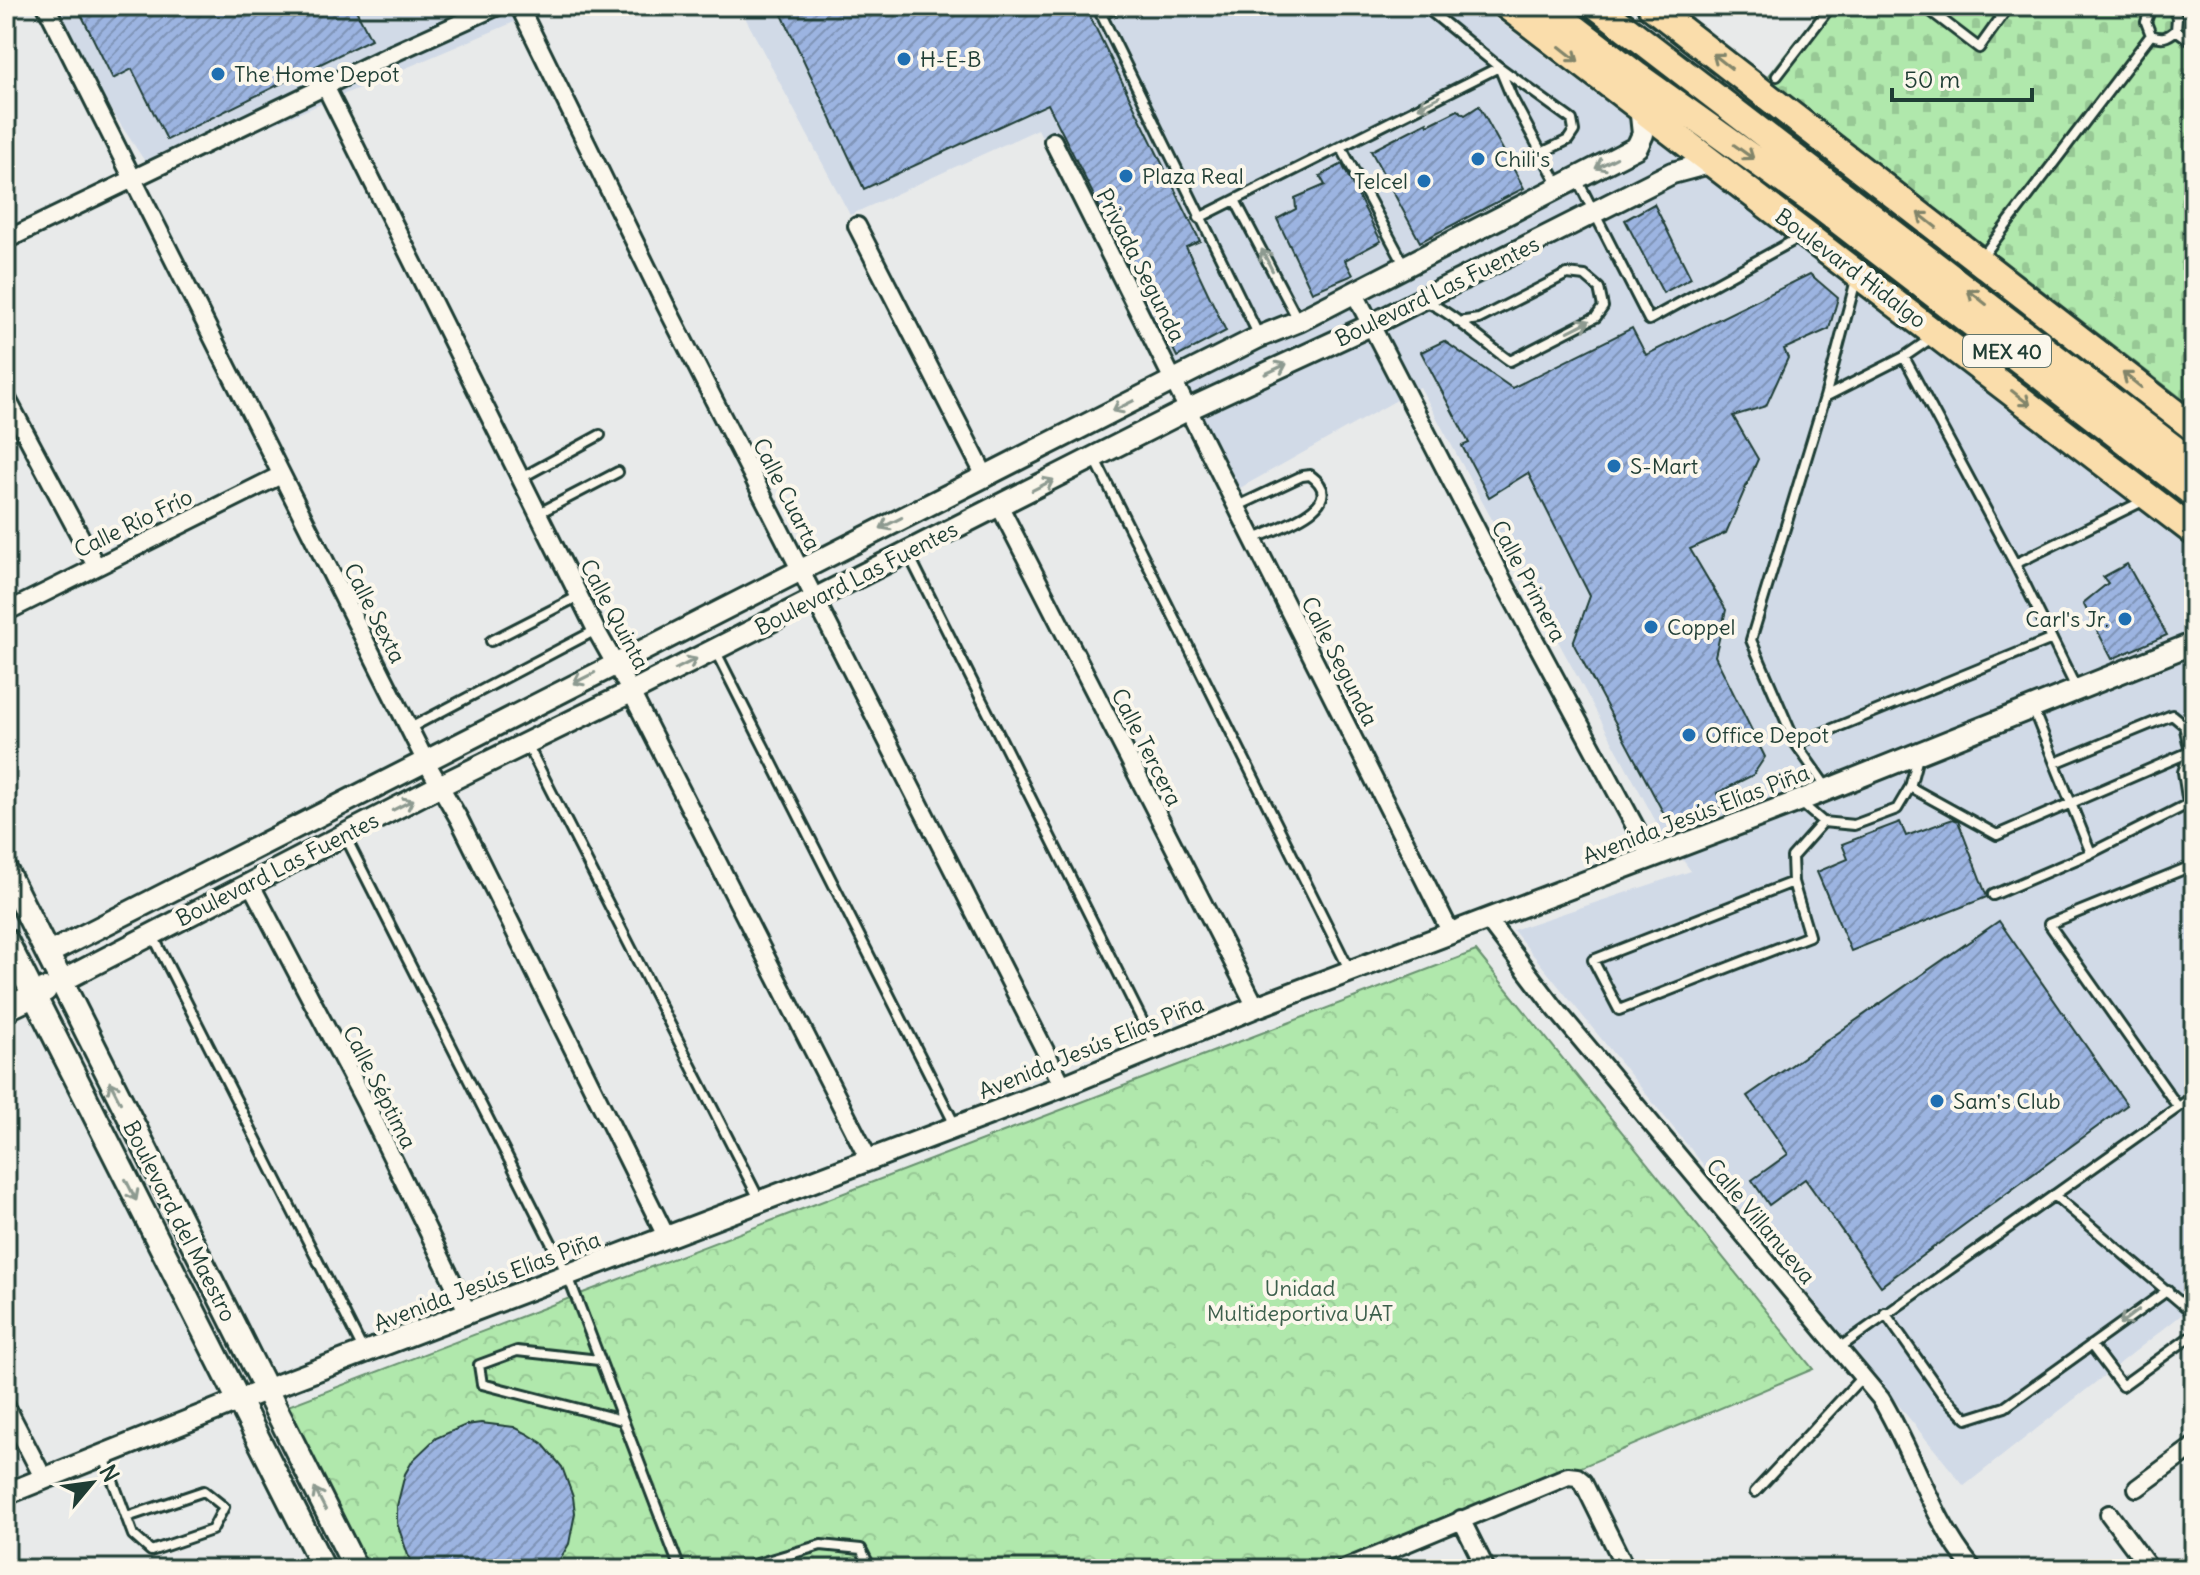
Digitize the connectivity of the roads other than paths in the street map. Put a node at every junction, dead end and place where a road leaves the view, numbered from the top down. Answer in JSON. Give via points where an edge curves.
{"nodes":[{"id":1,"x":46,"y":6,"type":"edge"},
{"id":2,"x":498,"y":6,"type":"edge"},
{"id":3,"x":519,"y":6,"type":"edge"},
{"id":4,"x":1119,"y":6,"type":"edge"},
{"id":5,"x":1424,"y":6,"type":"edge"},
{"id":6,"x":1507,"y":6,"type":"edge"},
{"id":7,"x":1546,"y":6,"type":"edge"},
{"id":8,"x":1597,"y":6,"type":"edge"},
{"id":9,"x":1651,"y":6,"type":"edge"},
{"id":10,"x":1741,"y":6,"type":"edge"},
{"id":11,"x":1749,"y":6,"type":"edge"},
{"id":12,"x":1831,"y":6,"type":"edge"},
{"id":13,"x":1924,"y":6,"type":"edge"},
{"id":14,"x":2009,"y":6,"type":"edge"},
{"id":15,"x":2168,"y":7,"type":"edge"},
{"id":16,"x":2148,"y":8,"type":"edge"},
{"id":17,"x":1099,"y":10,"type":"edge"},
{"id":18,"x":2176,"y":30,"type":"junction"},
{"id":19,"x":2151,"y":35,"type":"junction"},
{"id":20,"x":2194,"y":43,"type":"edge"},
{"id":21,"x":1499,"y":67,"type":"junction"},
{"id":22,"x":1777,"y":76,"type":"dead end"},
{"id":23,"x":325,"y":86,"type":"junction"},
{"id":24,"x":1640,"y":106,"type":"junction"},
{"id":25,"x":1053,"y":141,"type":"dead end"},
{"id":26,"x":1341,"y":147,"type":"junction"},
{"id":27,"x":1541,"y":153,"type":"junction"},
{"id":28,"x":1713,"y":162,"type":"junction"},
{"id":29,"x":135,"y":178,"type":"junction"},
{"id":30,"x":1568,"y":183,"type":"junction"},
{"id":31,"x":1824,"y":194,"type":"junction"},
{"id":32,"x":1235,"y":200,"type":"junction"},
{"id":33,"x":1596,"y":212,"type":"junction"},
{"id":34,"x":1199,"y":218,"type":"junction"},
{"id":35,"x":857,"y":226,"type":"dead end"},
{"id":36,"x":1804,"y":234,"type":"junction"},
{"id":37,"x":6,"y":240,"type":"edge"},
{"id":38,"x":1446,"y":245,"type":"junction"},
{"id":39,"x":1979,"y":261,"type":"junction"},
{"id":40,"x":1405,"y":266,"type":"junction"},
{"id":41,"x":1858,"y":275,"type":"junction"},
{"id":42,"x":1461,"y":280,"type":"junction"},
{"id":43,"x":1354,"y":292,"type":"junction"},
{"id":44,"x":1421,"y":300,"type":"junction"},
{"id":45,"x":1299,"y":321,"type":"junction"},
{"id":46,"x":1458,"y":322,"type":"junction"},
{"id":47,"x":1373,"y":324,"type":"junction"},
{"id":48,"x":1938,"y":334,"type":"junction"},
{"id":49,"x":1259,"y":337,"type":"junction"},
{"id":50,"x":1904,"y":357,"type":"junction"},
{"id":51,"x":1174,"y":380,"type":"junction"},
{"id":52,"x":6,"y":397,"type":"edge"},
{"id":53,"x":1825,"y":397,"type":"junction"},
{"id":54,"x":1189,"y":409,"type":"junction"},
{"id":55,"x":2194,"y":428,"type":"edge"},
{"id":56,"x":600,"y":435,"type":"dead end"},
{"id":57,"x":1094,"y":458,"type":"junction"},
{"id":58,"x":2194,"y":464,"type":"edge"},
{"id":59,"x":618,"y":472,"type":"dead end"},
{"id":60,"x":281,"y":475,"type":"junction"},
{"id":61,"x":985,"y":476,"type":"junction"},
{"id":62,"x":520,"y":479,"type":"junction"},
{"id":63,"x":2194,"y":494,"type":"edge"},
{"id":64,"x":2149,"y":498,"type":"junction"},
{"id":65,"x":1238,"y":506,"type":"junction"},
{"id":66,"x":1000,"y":507,"type":"junction"},
{"id":67,"x":539,"y":513,"type":"junction"},
{"id":68,"x":2194,"y":532,"type":"edge"},
{"id":69,"x":1254,"y":539,"type":"junction"},
{"id":70,"x":907,"y":552,"type":"junction"},
{"id":71,"x":2015,"y":564,"type":"junction"},
{"id":72,"x":96,"y":566,"type":"junction"},
{"id":73,"x":800,"y":569,"type":"junction"},
{"id":74,"x":580,"y":596,"type":"junction"},
{"id":75,"x":816,"y":599,"type":"junction"},
{"id":76,"x":6,"y":612,"type":"edge"},
{"id":77,"x":596,"y":630,"type":"junction"},
{"id":78,"x":2052,"y":639,"type":"junction"},
{"id":79,"x":491,"y":641,"type":"dead end"},
{"id":80,"x":2193,"y":643,"type":"edge"},
{"id":81,"x":715,"y":649,"type":"junction"},
{"id":82,"x":614,"y":663,"type":"junction"},
{"id":83,"x":2077,"y":690,"type":"junction"},
{"id":84,"x":631,"y":692,"type":"junction"},
{"id":85,"x":2032,"y":708,"type":"junction"},
{"id":86,"x":410,"y":728,"type":"junction"},
{"id":87,"x":527,"y":744,"type":"junction"},
{"id":88,"x":1796,"y":744,"type":"junction"},
{"id":89,"x":2192,"y":751,"type":"edge"},
{"id":90,"x":1919,"y":752,"type":"junction"},
{"id":91,"x":425,"y":760,"type":"junction"},
{"id":92,"x":2055,"y":763,"type":"junction"},
{"id":93,"x":439,"y":786,"type":"junction"},
{"id":94,"x":1910,"y":787,"type":"junction"},
{"id":95,"x":1828,"y":790,"type":"junction"},
{"id":96,"x":1799,"y":801,"type":"junction"},
{"id":97,"x":2071,"y":803,"type":"junction"},
{"id":98,"x":1823,"y":822,"type":"junction"},
{"id":99,"x":345,"y":835,"type":"junction"},
{"id":100,"x":2091,"y":853,"type":"junction"},
{"id":101,"x":1651,"y":856,"type":"junction"},
{"id":102,"x":2194,"y":865,"type":"edge"},
{"id":103,"x":6,"y":871,"type":"edge"},
{"id":104,"x":1793,"y":882,"type":"junction"},
{"id":105,"x":250,"y":883,"type":"junction"},
{"id":106,"x":1993,"y":895,"type":"dead end"},
{"id":107,"x":1487,"y":919,"type":"junction"},
{"id":108,"x":152,"y":933,"type":"junction"},
{"id":109,"x":1451,"y":933,"type":"junction"},
{"id":110,"x":6,"y":940,"type":"edge"},
{"id":111,"x":49,"y":953,"type":"junction"},
{"id":112,"x":13,"y":971,"type":"edge"},
{"id":113,"x":1350,"y":972,"type":"junction"},
{"id":114,"x":60,"y":982,"type":"junction"},
{"id":115,"x":32,"y":996,"type":"junction"},
{"id":116,"x":1256,"y":1007,"type":"junction"},
{"id":117,"x":6,"y":1009,"type":"edge"},
{"id":118,"x":1156,"y":1048,"type":"junction"},
{"id":119,"x":1063,"y":1086,"type":"junction"},
{"id":120,"x":2194,"y":1096,"type":"edge"},
{"id":121,"x":2178,"y":1107,"type":"junction"},
{"id":122,"x":957,"y":1127,"type":"junction"},
{"id":123,"x":869,"y":1160,"type":"junction"},
{"id":124,"x":2054,"y":1195,"type":"junction"},
{"id":125,"x":760,"y":1201,"type":"junction"},
{"id":126,"x":667,"y":1238,"type":"junction"},
{"id":127,"x":568,"y":1276,"type":"junction"},
{"id":128,"x":2168,"y":1290,"type":"junction"},
{"id":129,"x":468,"y":1313,"type":"junction"},
{"id":130,"x":1885,"y":1313,"type":"junction"},
{"id":131,"x":2194,"y":1314,"type":"edge"},
{"id":132,"x":2194,"y":1334,"type":"edge"},
{"id":133,"x":2091,"y":1345,"type":"junction"},
{"id":134,"x":1839,"y":1348,"type":"junction"},
{"id":135,"x":365,"y":1353,"type":"junction"},
{"id":136,"x":599,"y":1360,"type":"junction"},
{"id":137,"x":1863,"y":1377,"type":"junction"},
{"id":138,"x":265,"y":1390,"type":"junction"},
{"id":139,"x":239,"y":1403,"type":"junction"},
{"id":140,"x":6,"y":1406,"type":"edge"},
{"id":141,"x":622,"y":1420,"type":"junction"},
{"id":142,"x":2194,"y":1446,"type":"edge"},
{"id":143,"x":103,"y":1457,"type":"junction"},
{"id":144,"x":44,"y":1479,"type":"junction"},
{"id":145,"x":2137,"y":1488,"type":"dead end"},
{"id":146,"x":1755,"y":1492,"type":"dead end"},
{"id":147,"x":6,"y":1494,"type":"edge"},
{"id":148,"x":2109,"y":1514,"type":"dead end"},
{"id":149,"x":127,"y":1517,"type":"junction"},
{"id":150,"x":1461,"y":1519,"type":"junction"},
{"id":151,"x":324,"y":1569,"type":"edge"},
{"id":152,"x":356,"y":1569,"type":"edge"},
{"id":153,"x":680,"y":1569,"type":"edge"},
{"id":154,"x":740,"y":1569,"type":"edge"},
{"id":155,"x":871,"y":1569,"type":"edge"},
{"id":156,"x":1345,"y":1569,"type":"edge"},
{"id":157,"x":1486,"y":1569,"type":"edge"},
{"id":158,"x":1626,"y":1569,"type":"edge"},
{"id":159,"x":1973,"y":1569,"type":"edge"},
{"id":160,"x":2150,"y":1569,"type":"edge"}],
"edges":[{"from":1,"to":29,"type":"street","name":"Calle Sexta"},
{"from":2,"to":23,"type":"street"},
{"from":3,"to":73,"type":"street","name":"Calle Cuarta"},
{"from":4,"to":17,"type":"lane"},
{"from":5,"to":21,"type":"lane"},
{"from":6,"to":24,"type":"main road","name":"Boulevard Hidalgo","one_way":true},
{"from":7,"to":31,"type":"main road","name":"Boulevard Hidalgo","number":"MEX 40","one_way":true,"via":[[1636,75]]},
{"from":8,"to":31,"type":"main road","name":"Boulevard Hidalgo","number":"MEX 40"},
{"from":39,"to":9,"type":"main road","one_way":true},
{"from":10,"to":11,"type":"lane"},
{"from":12,"to":22,"type":"lane"},
{"from":13,"to":14,"type":"lane","via":[[1979,48]]},
{"from":15,"to":16,"type":"lane"},
{"from":15,"to":18,"type":"lane","via":[[2177,18]]},
{"from":16,"to":19,"type":"lane"},
{"from":17,"to":34,"type":"lane"},
{"from":18,"to":19,"type":"lane","via":[[2168,37]]},
{"from":18,"to":20,"type":"lane"},
{"from":19,"to":39,"type":"lane"},
{"from":21,"to":26,"type":"lane","one_way":true},
{"from":21,"to":27,"type":"lane"},
{"from":21,"to":27,"type":"lane","via":[[1572,120],[1574,131],[1568,140]]},
{"from":23,"to":29,"type":"street"},
{"from":23,"to":62,"type":"street","name":"Calle Quinta"},
{"from":24,"to":28,"type":"main road","name":"Boulevard Hidalgo"},
{"from":24,"to":30,"type":"street","name":"Boulevard Las Fuentes","one_way":true,"via":[[1643,134],[1637,147]]},
{"from":25,"to":51,"type":"street","name":"Privada Segunda"},
{"from":26,"to":32,"type":"lane"},
{"from":26,"to":40,"type":"lane"},
{"from":27,"to":30,"type":"lane"},
{"from":28,"to":33,"type":"street","name":"Boulevard Las Fuentes","via":[[1672,173]]},
{"from":28,"to":36,"type":"main road","name":"Boulevard Hidalgo"},
{"from":29,"to":37,"type":"street"},
{"from":29,"to":60,"type":"street","name":"Calle Sexta"},
{"from":30,"to":33,"type":"lane"},
{"from":30,"to":38,"type":"street","name":"Boulevard Las Fuentes"},
{"from":58,"to":31,"type":"main road","name":"Boulevard Hidalgo","number":"MEX 40","one_way":true},
{"from":31,"to":63,"type":"main road","name":"Boulevard Hidalgo","number":"MEX 40"},
{"from":32,"to":34,"type":"lane"},
{"from":45,"to":32,"type":"lane","one_way":true},
{"from":33,"to":36,"type":"lane","via":[[1649,320]]},
{"from":33,"to":42,"type":"street","name":"Boulevard Las Fuentes"},
{"from":34,"to":49,"type":"lane"},
{"from":35,"to":61,"type":"street"},
{"from":36,"to":41,"type":"main road","name":"Boulevard Hidalgo"},
{"from":38,"to":40,"type":"street","name":"Boulevard Las Fuentes"},
{"from":38,"to":42,"type":"street"},
{"from":55,"to":39,"type":"main road","one_way":true},
{"from":40,"to":43,"type":"street","name":"Boulevard Las Fuentes"},
{"from":41,"to":48,"type":"main road","name":"Boulevard Hidalgo"},
{"from":41,"to":53,"type":"lane"},
{"from":42,"to":44,"type":"street","name":"Boulevard Las Fuentes"},
{"from":43,"to":45,"type":"street","name":"Boulevard Las Fuentes"},
{"from":43,"to":47,"type":"street","name":"Calle Primera"},
{"from":44,"to":46,"type":"lane"},
{"from":44,"to":47,"type":"street","name":"Boulevard Las Fuentes"},
{"from":45,"to":49,"type":"street","name":"Boulevard Las Fuentes"},
{"from":46,"to":46,"type":"lane","one_way":true,"via":[[1510,361],[1596,317],[1603,307],[1599,288],[1585,276],[1567,274],[1479,319]]},
{"from":54,"to":47,"type":"street","name":"Boulevard Las Fuentes","one_way":true},
{"from":47,"to":101,"type":"street","name":"Calle Primera"},
{"from":48,"to":50,"type":"lane"},
{"from":48,"to":64,"type":"main road","name":"Boulevard Hidalgo","one_way":true},
{"from":49,"to":51,"type":"street","name":"Boulevard Las Fuentes"},
{"from":50,"to":53,"type":"lane"},
{"from":50,"to":71,"type":"lane"},
{"from":51,"to":54,"type":"street","name":"Privada Segunda"},
{"from":51,"to":61,"type":"street","name":"Boulevard Las Fuentes","one_way":true},
{"from":52,"to":72,"type":"street"},
{"from":53,"to":88,"type":"lane","via":[[1751,640]]},
{"from":54,"to":57,"type":"street","name":"Boulevard Las Fuentes"},
{"from":54,"to":65,"type":"street","name":"Calle Segunda"},
{"from":56,"to":62,"type":"lane"},
{"from":66,"to":57,"type":"street","name":"Boulevard Las Fuentes","one_way":true},
{"from":57,"to":113,"type":"lane"},
{"from":59,"to":67,"type":"lane"},
{"from":60,"to":72,"type":"street","name":"Calle Río Frío"},
{"from":60,"to":86,"type":"street","name":"Calle Sexta"},
{"from":61,"to":73,"type":"street","name":"Boulevard Las Fuentes","one_way":true},
{"from":62,"to":67,"type":"street","name":"Calle Quinta"},
{"from":64,"to":68,"type":"main road","name":"Boulevard Hidalgo"},
{"from":64,"to":71,"type":"lane"},
{"from":65,"to":69,"type":"street","name":"Calle Segunda"},
{"from":65,"to":69,"type":"lane","via":[[1302,476],[1318,480],[1324,495],[1321,504]]},
{"from":66,"to":70,"type":"street","name":"Boulevard Las Fuentes"},
{"from":66,"to":116,"type":"street","name":"Calle Tercera"},
{"from":67,"to":74,"type":"street","name":"Calle Quinta"},
{"from":69,"to":109,"type":"street","name":"Calle Segunda"},
{"from":70,"to":75,"type":"street","name":"Boulevard Las Fuentes"},
{"from":70,"to":118,"type":"lane"},
{"from":71,"to":78,"type":"lane"},
{"from":72,"to":76,"type":"street","name":"Calle Río Frío"},
{"from":73,"to":75,"type":"street","name":"Calle Cuarta"},
{"from":73,"to":82,"type":"street","name":"Boulevard Las Fuentes"},
{"from":74,"to":77,"type":"street","name":"Calle Quinta"},
{"from":74,"to":79,"type":"lane"},
{"from":75,"to":81,"type":"street","name":"Boulevard Las Fuentes"},
{"from":75,"to":119,"type":"street","name":"Calle Cuarta"},
{"from":77,"to":82,"type":"street","name":"Calle Quinta"},
{"from":77,"to":86,"type":"lane"},
{"from":78,"to":83,"type":"lane"},
{"from":78,"to":88,"type":"lane"},
{"from":80,"to":83,"type":"street","name":"Avenida Jesús Elías Piña"},
{"from":84,"to":81,"type":"street","name":"Boulevard Las Fuentes","one_way":true},
{"from":81,"to":122,"type":"lane"},
{"from":82,"to":84,"type":"street","name":"Calle Quinta"},
{"from":82,"to":91,"type":"street","name":"Boulevard Las Fuentes","one_way":true},
{"from":83,"to":85,"type":"street","name":"Avenida Jesús Elías Piña"},
{"from":84,"to":87,"type":"street","name":"Boulevard Las Fuentes"},
{"from":84,"to":123,"type":"street","name":"Calle Quinta"},
{"from":85,"to":90,"type":"street","name":"Avenida Jesús Elías Piña"},
{"from":85,"to":92,"type":"lane"},
{"from":86,"to":91,"type":"street","name":"Calle Sexta"},
{"from":87,"to":93,"type":"street","name":"Boulevard Las Fuentes"},
{"from":87,"to":125,"type":"lane"},
{"from":88,"to":95,"type":"lane"},
{"from":89,"to":92,"type":"lane","via":[[2184,725],[2172,715]]},
{"from":89,"to":97,"type":"lane"},
{"from":89,"to":100,"type":"lane","via":[[2183,772],[2188,804]]},
{"from":90,"to":94,"type":"lane"},
{"from":90,"to":95,"type":"street","name":"Avenida Jesús Elías Piña"},
{"from":91,"to":93,"type":"street","name":"Calle Sexta"},
{"from":91,"to":111,"type":"street","name":"Boulevard Las Fuentes"},
{"from":92,"to":97,"type":"lane"},
{"from":99,"to":93,"type":"street","name":"Boulevard Las Fuentes","one_way":true},
{"from":93,"to":126,"type":"street","name":"Calle Sexta"},
{"from":94,"to":97,"type":"lane","via":[[1997,835]]},
{"from":94,"to":98,"type":"lane","via":[[1897,809],[1854,825]]},
{"from":95,"to":96,"type":"street","name":"Avenida Jesús Elías Piña"},
{"from":96,"to":98,"type":"lane"},
{"from":96,"to":101,"type":"street","name":"Avenida Jesús Elías Piña"},
{"from":97,"to":100,"type":"lane"},
{"from":98,"to":104,"type":"lane","via":[[1792,857]]},
{"from":99,"to":105,"type":"street","name":"Boulevard Las Fuentes"},
{"from":99,"to":127,"type":"lane"},
{"from":100,"to":106,"type":"lane"},
{"from":101,"to":107,"type":"street","name":"Avenida Jesús Elías Piña"},
{"from":102,"to":121,"type":"lane","via":[[2049,924]]},
{"from":103,"to":111,"type":"main road","name":"Boulevard del Maestro"},
{"from":104,"to":104,"type":"lane","via":[[1593,960],[1619,1010],[1809,936]]},
{"from":105,"to":108,"type":"street","name":"Boulevard Las Fuentes"},
{"from":105,"to":129,"type":"street","name":"Calle Séptima"},
{"from":107,"to":109,"type":"street","name":"Avenida Jesús Elías Piña"},
{"from":107,"to":134,"type":"street","name":"Calle Villanueva","via":[[1554,1007]]},
{"from":108,"to":114,"type":"street","name":"Boulevard Las Fuentes"},
{"from":108,"to":135,"type":"lane"},
{"from":109,"to":113,"type":"street","name":"Avenida Jesús Elías Piña"},
{"from":110,"to":112,"type":"main road","name":"Boulevard del Maestro"},
{"from":111,"to":112,"type":"main road","name":"Boulevard Las Fuentes"},
{"from":111,"to":114,"type":"main road","name":"Boulevard del Maestro"},
{"from":112,"to":115,"type":"main road","name":"Boulevard del Maestro"},
{"from":113,"to":116,"type":"street","name":"Avenida Jesús Elías Piña"},
{"from":114,"to":115,"type":"main road","name":"Boulevard Las Fuentes"},
{"from":138,"to":114,"type":"main road","name":"Boulevard del Maestro","one_way":true},
{"from":115,"to":117,"type":"main road","name":"Boulevard Las Fuentes"},
{"from":115,"to":139,"type":"main road","name":"Boulevard del Maestro","one_way":true},
{"from":116,"to":118,"type":"street","name":"Avenida Jesús Elías Piña"},
{"from":118,"to":119,"type":"street","name":"Avenida Jesús Elías Piña"},
{"from":119,"to":122,"type":"street","name":"Avenida Jesús Elías Piña"},
{"from":120,"to":121,"type":"lane"},
{"from":121,"to":124,"type":"lane"},
{"from":122,"to":123,"type":"street","name":"Avenida Jesús Elías Piña"},
{"from":123,"to":125,"type":"street","name":"Avenida Jesús Elías Piña"},
{"from":124,"to":128,"type":"lane"},
{"from":124,"to":130,"type":"lane"},
{"from":125,"to":126,"type":"street","name":"Avenida Jesús Elías Piña"},
{"from":126,"to":127,"type":"street","name":"Avenida Jesús Elías Piña"},
{"from":127,"to":129,"type":"street","name":"Avenida Jesús Elías Piña"},
{"from":127,"to":136,"type":"lane"},
{"from":128,"to":131,"type":"lane"},
{"from":128,"to":133,"type":"lane","one_way":true},
{"from":129,"to":135,"type":"street","name":"Avenida Jesús Elías Piña"},
{"from":130,"to":133,"type":"lane","via":[[1942,1394],[1967,1419],[2005,1407]]},
{"from":130,"to":134,"type":"lane"},
{"from":132,"to":133,"type":"lane","via":[[2122,1386]]},
{"from":134,"to":137,"type":"street","name":"Calle Villanueva"},
{"from":135,"to":138,"type":"street","name":"Avenida Jesús Elías Piña"},
{"from":136,"to":141,"type":"lane"},
{"from":136,"to":141,"type":"lane","via":[[517,1351],[479,1365],[482,1384]]},
{"from":137,"to":146,"type":"lane"},
{"from":137,"to":159,"type":"street","name":"Calle Villanueva","via":[[1897,1425],[1939,1519]]},
{"from":138,"to":139,"type":"street","name":"Avenida Jesús Elías Piña"},
{"from":152,"to":138,"type":"main road","name":"Boulevard del Maestro","one_way":true},
{"from":139,"to":143,"type":"street","name":"Avenida Jesús Elías Piña"},
{"from":139,"to":151,"type":"main road","name":"Boulevard del Maestro"},
{"from":140,"to":144,"type":"street"},
{"from":141,"to":153,"type":"lane"},
{"from":142,"to":145,"type":"street"},
{"from":143,"to":144,"type":"street","name":"Avenida Jesús Elías Piña"},
{"from":143,"to":149,"type":"lane"},
{"from":144,"to":147,"type":"street","name":"Avenida Jesús Elías Piña"},
{"from":148,"to":160,"type":"street"},
{"from":149,"to":149,"type":"lane","via":[[133,1535],[151,1551],[212,1530],[224,1507],[204,1491]]},
{"from":150,"to":156,"type":"street"},
{"from":150,"to":157,"type":"street"},
{"from":150,"to":158,"type":"street","via":[[1568,1476],[1577,1477]]},
{"from":154,"to":155,"type":"lane","via":[[821,1545],[861,1549]]}]}
